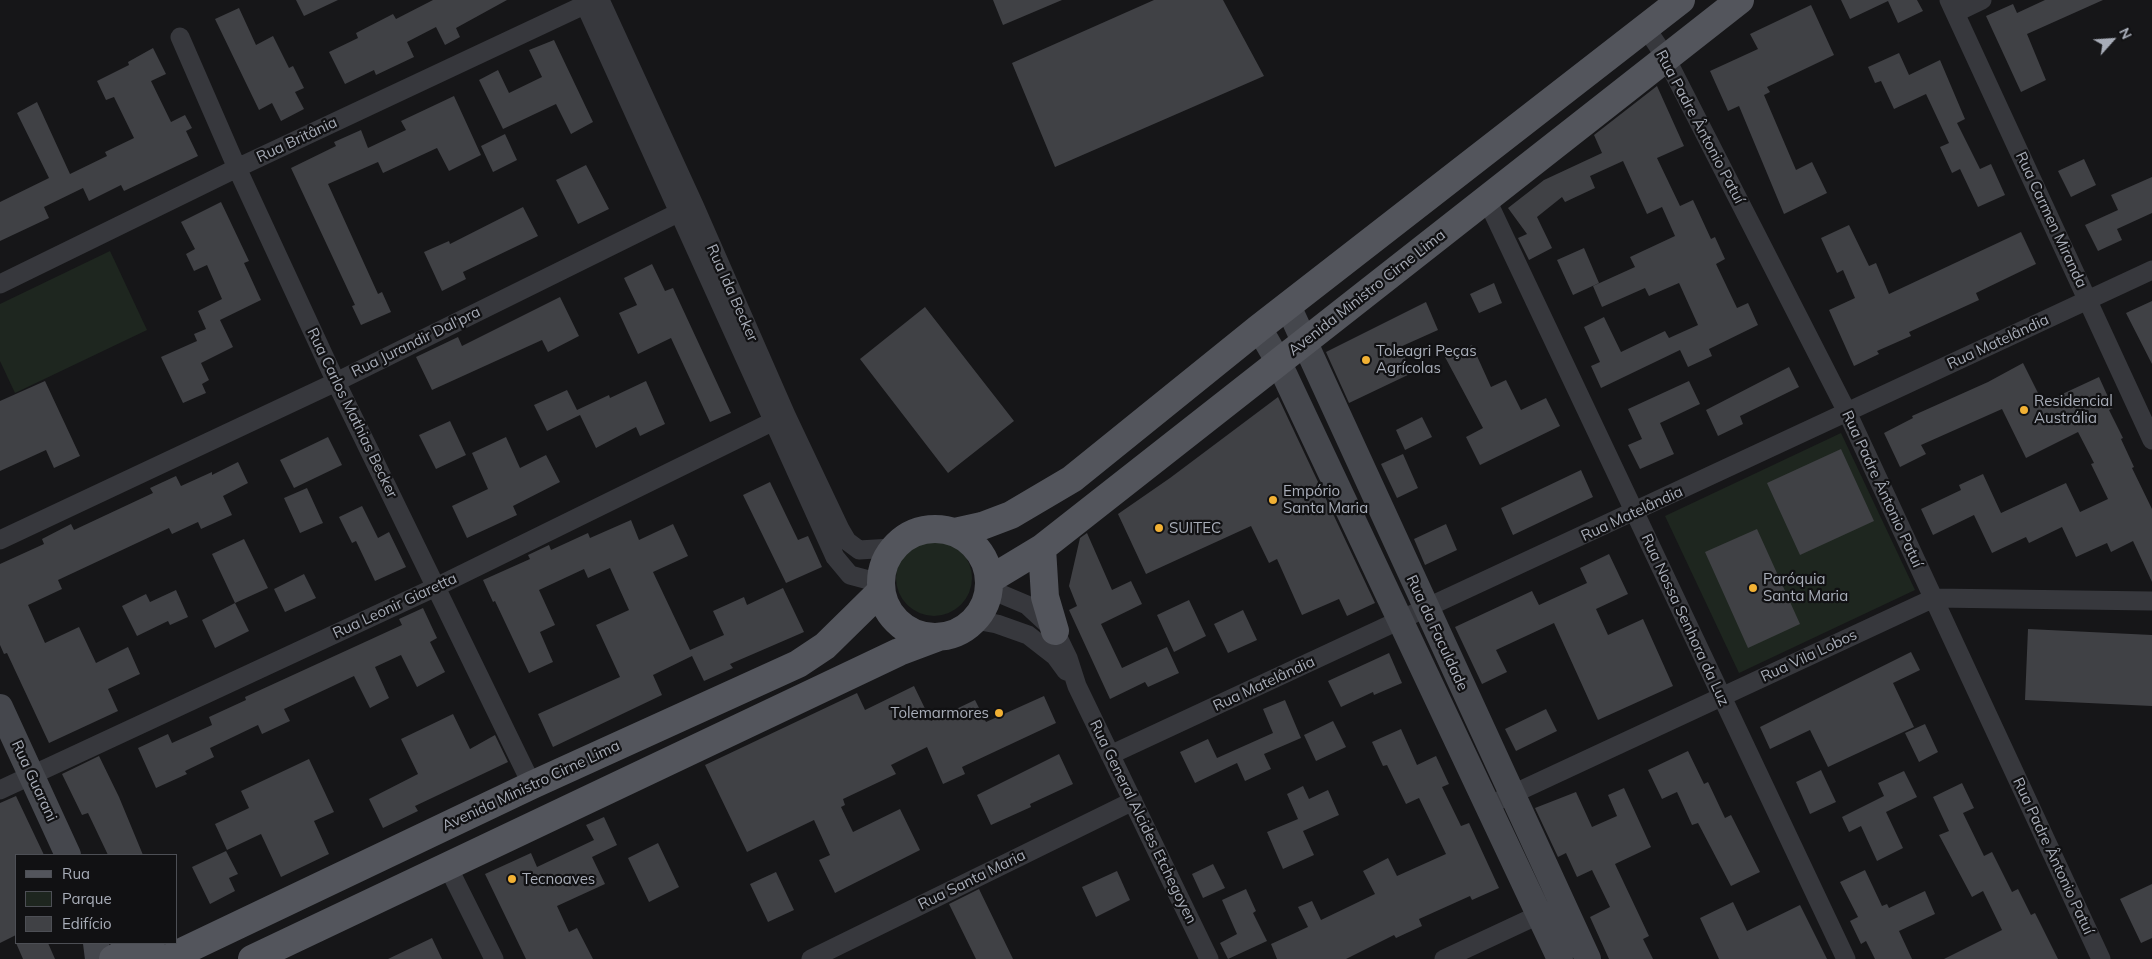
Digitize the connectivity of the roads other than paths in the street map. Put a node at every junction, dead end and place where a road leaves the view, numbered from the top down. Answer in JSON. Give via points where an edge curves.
{"nodes":[{"id":1,"x":1681,"y":0,"type":"edge"},
{"id":2,"x":1740,"y":0,"type":"edge"},
{"id":3,"x":1982,"y":0,"type":"edge"},
{"id":4,"x":591,"y":1,"type":"edge"},
{"id":5,"x":1952,"y":6,"type":"edge"},
{"id":6,"x":1646,"y":28,"type":"junction"},
{"id":7,"x":180,"y":37,"type":"dead end"},
{"id":8,"x":1666,"y":58,"type":"junction"},
{"id":9,"x":237,"y":168,"type":"junction"},
{"id":10,"x":1487,"y":200,"type":"junction"},
{"id":11,"x":686,"y":208,"type":"junction"},
{"id":12,"x":2152,"y":270,"type":"edge"},
{"id":13,"x":0,"y":284,"type":"edge"},
{"id":14,"x":2088,"y":300,"type":"junction"},
{"id":15,"x":1288,"y":306,"type":"junction"},
{"id":16,"x":1259,"y":328,"type":"junction"},
{"id":17,"x":1304,"y":342,"type":"junction"},
{"id":18,"x":1278,"y":361,"type":"junction"},
{"id":19,"x":336,"y":382,"type":"junction"},
{"id":20,"x":1847,"y":412,"type":"junction"},
{"id":21,"x":779,"y":418,"type":"junction"},
{"id":22,"x":2152,"y":440,"type":"edge"},
{"id":23,"x":1634,"y":513,"type":"junction"},
{"id":24,"x":955,"y":532,"type":"junction"},
{"id":25,"x":0,"y":540,"type":"edge"},
{"id":26,"x":892,"y":548,"type":"junction"},
{"id":27,"x":1042,"y":548,"type":"junction"},
{"id":28,"x":989,"y":584,"type":"junction"},
{"id":29,"x":436,"y":587,"type":"junction"},
{"id":30,"x":880,"y":587,"type":"junction"},
{"id":31,"x":1934,"y":598,"type":"junction"},
{"id":32,"x":2152,"y":601,"type":"edge"},
{"id":33,"x":1426,"y":610,"type":"junction"},
{"id":34,"x":975,"y":620,"type":"junction"},
{"id":35,"x":1402,"y":620,"type":"junction"},
{"id":36,"x":1055,"y":631,"type":"junction"},
{"id":37,"x":939,"y":638,"type":"junction"},
{"id":38,"x":1077,"y":686,"type":"junction"},
{"id":39,"x":1721,"y":696,"type":"junction"},
{"id":40,"x":0,"y":707,"type":"edge"},
{"id":41,"x":1110,"y":755,"type":"junction"},
{"id":42,"x":31,"y":775,"type":"junction"},
{"id":43,"x":532,"y":785,"type":"junction"},
{"id":44,"x":0,"y":790,"type":"edge"},
{"id":45,"x":1512,"y":794,"type":"junction"},
{"id":46,"x":1133,"y":801,"type":"junction"},
{"id":47,"x":1488,"y":806,"type":"junction"},
{"id":48,"x":68,"y":854,"type":"edge"},
{"id":49,"x":448,"y":867,"type":"junction"},
{"id":50,"x":1562,"y":904,"type":"junction"},
{"id":51,"x":1538,"y":914,"type":"junction"},
{"id":52,"x":96,"y":944,"type":"edge"},
{"id":53,"x":126,"y":951,"type":"edge"},
{"id":54,"x":98,"y":959,"type":"edge"},
{"id":55,"x":163,"y":959,"type":"edge"},
{"id":56,"x":167,"y":959,"type":"edge"},
{"id":57,"x":252,"y":959,"type":"edge"},
{"id":58,"x":494,"y":959,"type":"edge"},
{"id":59,"x":811,"y":959,"type":"edge"},
{"id":60,"x":1209,"y":959,"type":"edge"},
{"id":61,"x":1444,"y":959,"type":"edge"},
{"id":62,"x":1560,"y":959,"type":"edge"},
{"id":63,"x":1588,"y":959,"type":"edge"},
{"id":64,"x":1846,"y":959,"type":"edge"},
{"id":65,"x":2101,"y":959,"type":"edge"}],
"edges":[{"from":1,"to":6,"type":"main road"},
{"from":2,"to":8,"type":"main road","name":"Avenida Ministro Cirne Lima"},
{"from":3,"to":5,"type":"street"},
{"from":4,"to":9,"type":"street","name":"Rua Britânia"},
{"from":4,"to":11,"type":"street","name":"Rua Ida Becker"},
{"from":5,"to":14,"type":"street","name":"Rua Carmen Miranda"},
{"from":6,"to":8,"type":"street","name":"Rua Padre Ântonio Patuí"},
{"from":6,"to":15,"type":"main road"},
{"from":7,"to":9,"type":"street","name":"Rua Carlos Mathias Becker"},
{"from":8,"to":10,"type":"main road","name":"Avenida Ministro Cirne Lima"},
{"from":8,"to":20,"type":"street","name":"Rua Padre Ântonio Patuí"},
{"from":9,"to":13,"type":"street","name":"Rua Britânia"},
{"from":9,"to":19,"type":"street","name":"Rua Carlos Mathias Becker"},
{"from":10,"to":17,"type":"main road","name":"Avenida Ministro Cirne Lima"},
{"from":10,"to":23,"type":"street","name":"Rua Nossa Senhora da Luz"},
{"from":11,"to":19,"type":"street","name":"Rua Jurandir Dal'pra"},
{"from":11,"to":21,"type":"street","name":"Rua Ida Becker"},
{"from":12,"to":14,"type":"street","name":"Rua Matelândia"},
{"from":14,"to":20,"type":"street","name":"Rua Matelândia"},
{"from":14,"to":22,"type":"street","name":"Rua Carmen Miranda"},
{"from":15,"to":16,"type":"main road"},
{"from":15,"to":17,"type":"street","name":"Rua da Faculdade"},
{"from":16,"to":18,"type":"street","name":"Rua da Faculdade"},
{"from":16,"to":24,"type":"main road","via":[[1072,479],[1011,515]]},
{"from":17,"to":18,"type":"main road","name":"Avenida Ministro Cirne Lima"},
{"from":17,"to":33,"type":"street","name":"Rua da Faculdade"},
{"from":18,"to":27,"type":"main road","name":"Avenida Ministro Cirne Lima"},
{"from":18,"to":35,"type":"street","name":"Rua da Faculdade"},
{"from":19,"to":25,"type":"street","name":"Rua Jurandir Dal'pra"},
{"from":19,"to":29,"type":"street","name":"Rua Carlos Mathias Becker"},
{"from":20,"to":23,"type":"street","name":"Rua Matelândia"},
{"from":20,"to":31,"type":"street","name":"Rua Padre Ântonio Patuí"},
{"from":21,"to":26,"type":"street","name":"Rua Ida Becker","via":[[847,541],[859,550]]},
{"from":21,"to":29,"type":"street","name":"Rua Leonir Giaretta"},
{"from":21,"to":30,"type":"street","via":[[835,556],[850,575]]},
{"from":23,"to":33,"type":"street","name":"Rua Matelândia"},
{"from":23,"to":39,"type":"street","name":"Rua Nossa Senhora da Luz"},
{"from":24,"to":26,"type":"main road","via":[[932,528],[910,534]]},
{"from":24,"to":28,"type":"main road","via":[[979,551],[986,565]]},
{"from":26,"to":30,"type":"main road","via":[[883,564]]},
{"from":27,"to":28,"type":"main road","name":"Avenida Ministro Cirne Lima"},
{"from":27,"to":36,"type":"main road","via":[[1045,597]]},
{"from":28,"to":34,"type":"main road","via":[[984,606]]},
{"from":28,"to":36,"type":"street","name":"Rua General Alcides Etchegoyen","via":[[1027,605]]},
{"from":29,"to":42,"type":"street","name":"Rua Leonir Giaretta"},
{"from":29,"to":43,"type":"street","name":"Rua Carlos Mathias Becker"},
{"from":30,"to":37,"type":"main road","via":[[887,611],[901,626],[919,635]]},
{"from":30,"to":43,"type":"main road","name":"Avenida Ministro Cirne Lima","via":[[825,646],[798,664]]},
{"from":31,"to":32,"type":"street","name":"Rua Vila Lobos"},
{"from":31,"to":39,"type":"street","name":"Rua Vila Lobos"},
{"from":31,"to":65,"type":"street","name":"Rua Padre Ântonio Patuí"},
{"from":33,"to":35,"type":"street","name":"Rua Matelândia"},
{"from":33,"to":45,"type":"street","name":"Rua da Faculdade"},
{"from":34,"to":37,"type":"main road","via":[[959,632]]},
{"from":34,"to":38,"type":"street","name":"Rua General Alcides Etchegoyen","via":[[1028,635],[1055,656]]},
{"from":35,"to":41,"type":"street","name":"Rua Matelândia"},
{"from":35,"to":47,"type":"street","name":"Rua da Faculdade"},
{"from":36,"to":38,"type":"street","name":"Rua General Alcides Etchegoyen"},
{"from":37,"to":49,"type":"main road","via":[[899,652]]},
{"from":38,"to":41,"type":"street","name":"Rua General Alcides Etchegoyen"},
{"from":39,"to":45,"type":"street","name":"Rua Vila Lobos"},
{"from":39,"to":64,"type":"street","name":"Rua Nossa Senhora da Luz"},
{"from":40,"to":42,"type":"street","name":"Rua Guarani"},
{"from":41,"to":46,"type":"street","name":"Rua General Alcides Etchegoyen"},
{"from":42,"to":44,"type":"street","name":"Rua Leonir Giaretta"},
{"from":42,"to":48,"type":"street","name":"Rua Guarani"},
{"from":43,"to":56,"type":"main road","name":"Avenida Ministro Cirne Lima"},
{"from":45,"to":47,"type":"street","name":"Rua Vila Lobos"},
{"from":45,"to":50,"type":"street","name":"Rua da Faculdade"},
{"from":46,"to":59,"type":"street","name":"Rua Santa Maria"},
{"from":46,"to":60,"type":"street","name":"Rua General Alcides Etchegoyen"},
{"from":47,"to":51,"type":"street","name":"Rua da Faculdade"},
{"from":49,"to":57,"type":"main road"},
{"from":49,"to":58,"type":"street"},
{"from":50,"to":51,"type":"street"},
{"from":50,"to":63,"type":"street","name":"Rua da Faculdade"},
{"from":51,"to":61,"type":"street"},
{"from":51,"to":62,"type":"street","name":"Rua da Faculdade"},
{"from":52,"to":54,"type":"street"},
{"from":53,"to":55,"type":"main road","via":[[151,953]]}]}
